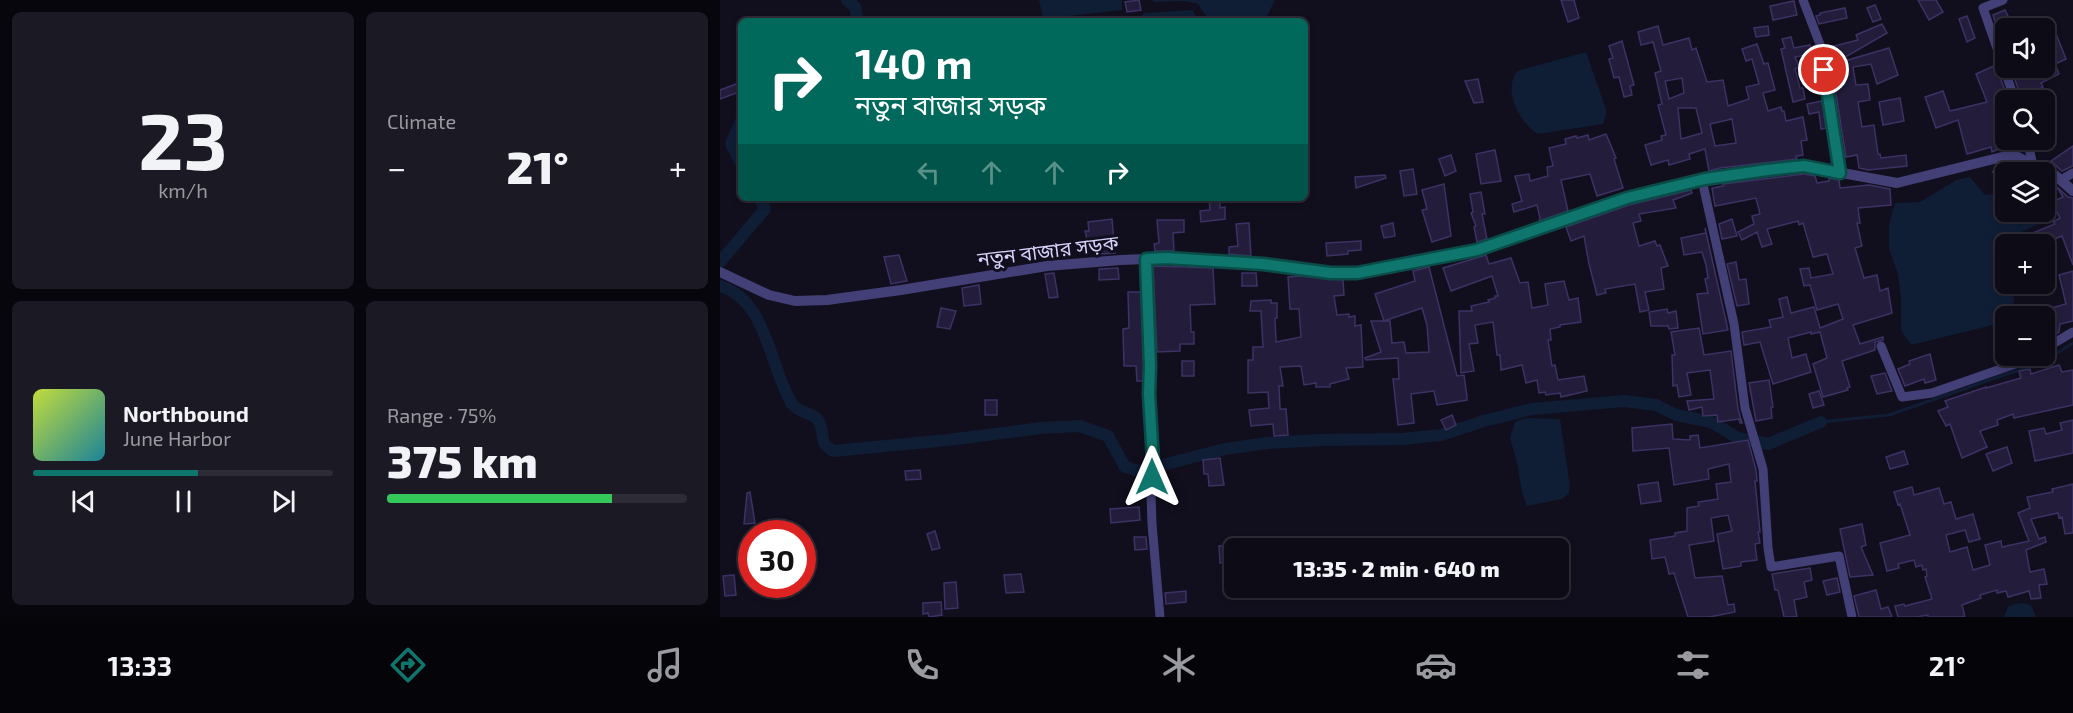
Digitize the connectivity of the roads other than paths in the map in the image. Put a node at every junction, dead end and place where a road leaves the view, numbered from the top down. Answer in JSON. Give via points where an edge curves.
{"nodes":[{"id":1,"x":1803,"y":0,"type":"edge"},
{"id":2,"x":2003,"y":0,"type":"edge"},
{"id":3,"x":2012,"y":90,"type":"edge"},
{"id":4,"x":2027,"y":162,"type":"edge"},
{"id":5,"x":1840,"y":173,"type":"junction"},
{"id":6,"x":2073,"y":173,"type":"edge"},
{"id":7,"x":2055,"y":175,"type":"edge"},
{"id":8,"x":1702,"y":180,"type":"junction"},
{"id":9,"x":2061,"y":180,"type":"junction"},
{"id":10,"x":2073,"y":191,"type":"edge"},
{"id":11,"x":1146,"y":259,"type":"junction"},
{"id":12,"x":722,"y":272,"type":"edge"},
{"id":13,"x":2073,"y":332,"type":"edge"},
{"id":14,"x":2055,"y":343,"type":"edge"},
{"id":15,"x":1881,"y":346,"type":"dead end"},
{"id":16,"x":2010,"y":366,"type":"edge"},
{"id":17,"x":1160,"y":617,"type":"edge"},
{"id":18,"x":1852,"y":617,"type":"edge"}],
"edges":[{"from":1,"to":5,"type":"street","via":[[1821,47]]},
{"from":2,"to":3,"type":"street","via":[[1983,8]]},
{"from":4,"to":5,"type":"street","name":"নতুন বাজার সড়ক","via":[[2018,157],[2002,157],[1897,183]]},
{"from":5,"to":8,"type":"street","name":"নতুন বাজার সড়ক","via":[[1804,166]]},
{"from":6,"to":9,"type":"street"},
{"from":7,"to":9,"type":"street","name":"নতুন বাজার সড়ক"},
{"from":8,"to":11,"type":"street","name":"নতুন বাজার সড়ক","via":[[1627,198],[1477,250],[1357,273]]},
{"from":8,"to":18,"type":"street","via":[[1734,324],[1745,408],[1763,469],[1771,567],[1839,556]]},
{"from":9,"to":10,"type":"street","name":"নতুন বাজার সড়ক"},
{"from":11,"to":12,"type":"street","name":"নতুন বাজার সড়ক","via":[[1047,266],[901,290],[795,301],[769,295]]},
{"from":11,"to":17,"type":"street","via":[[1153,460],[1151,514]]},
{"from":13,"to":14,"type":"street"},
{"from":15,"to":16,"type":"street","via":[[1902,397],[1932,393]]}]}
